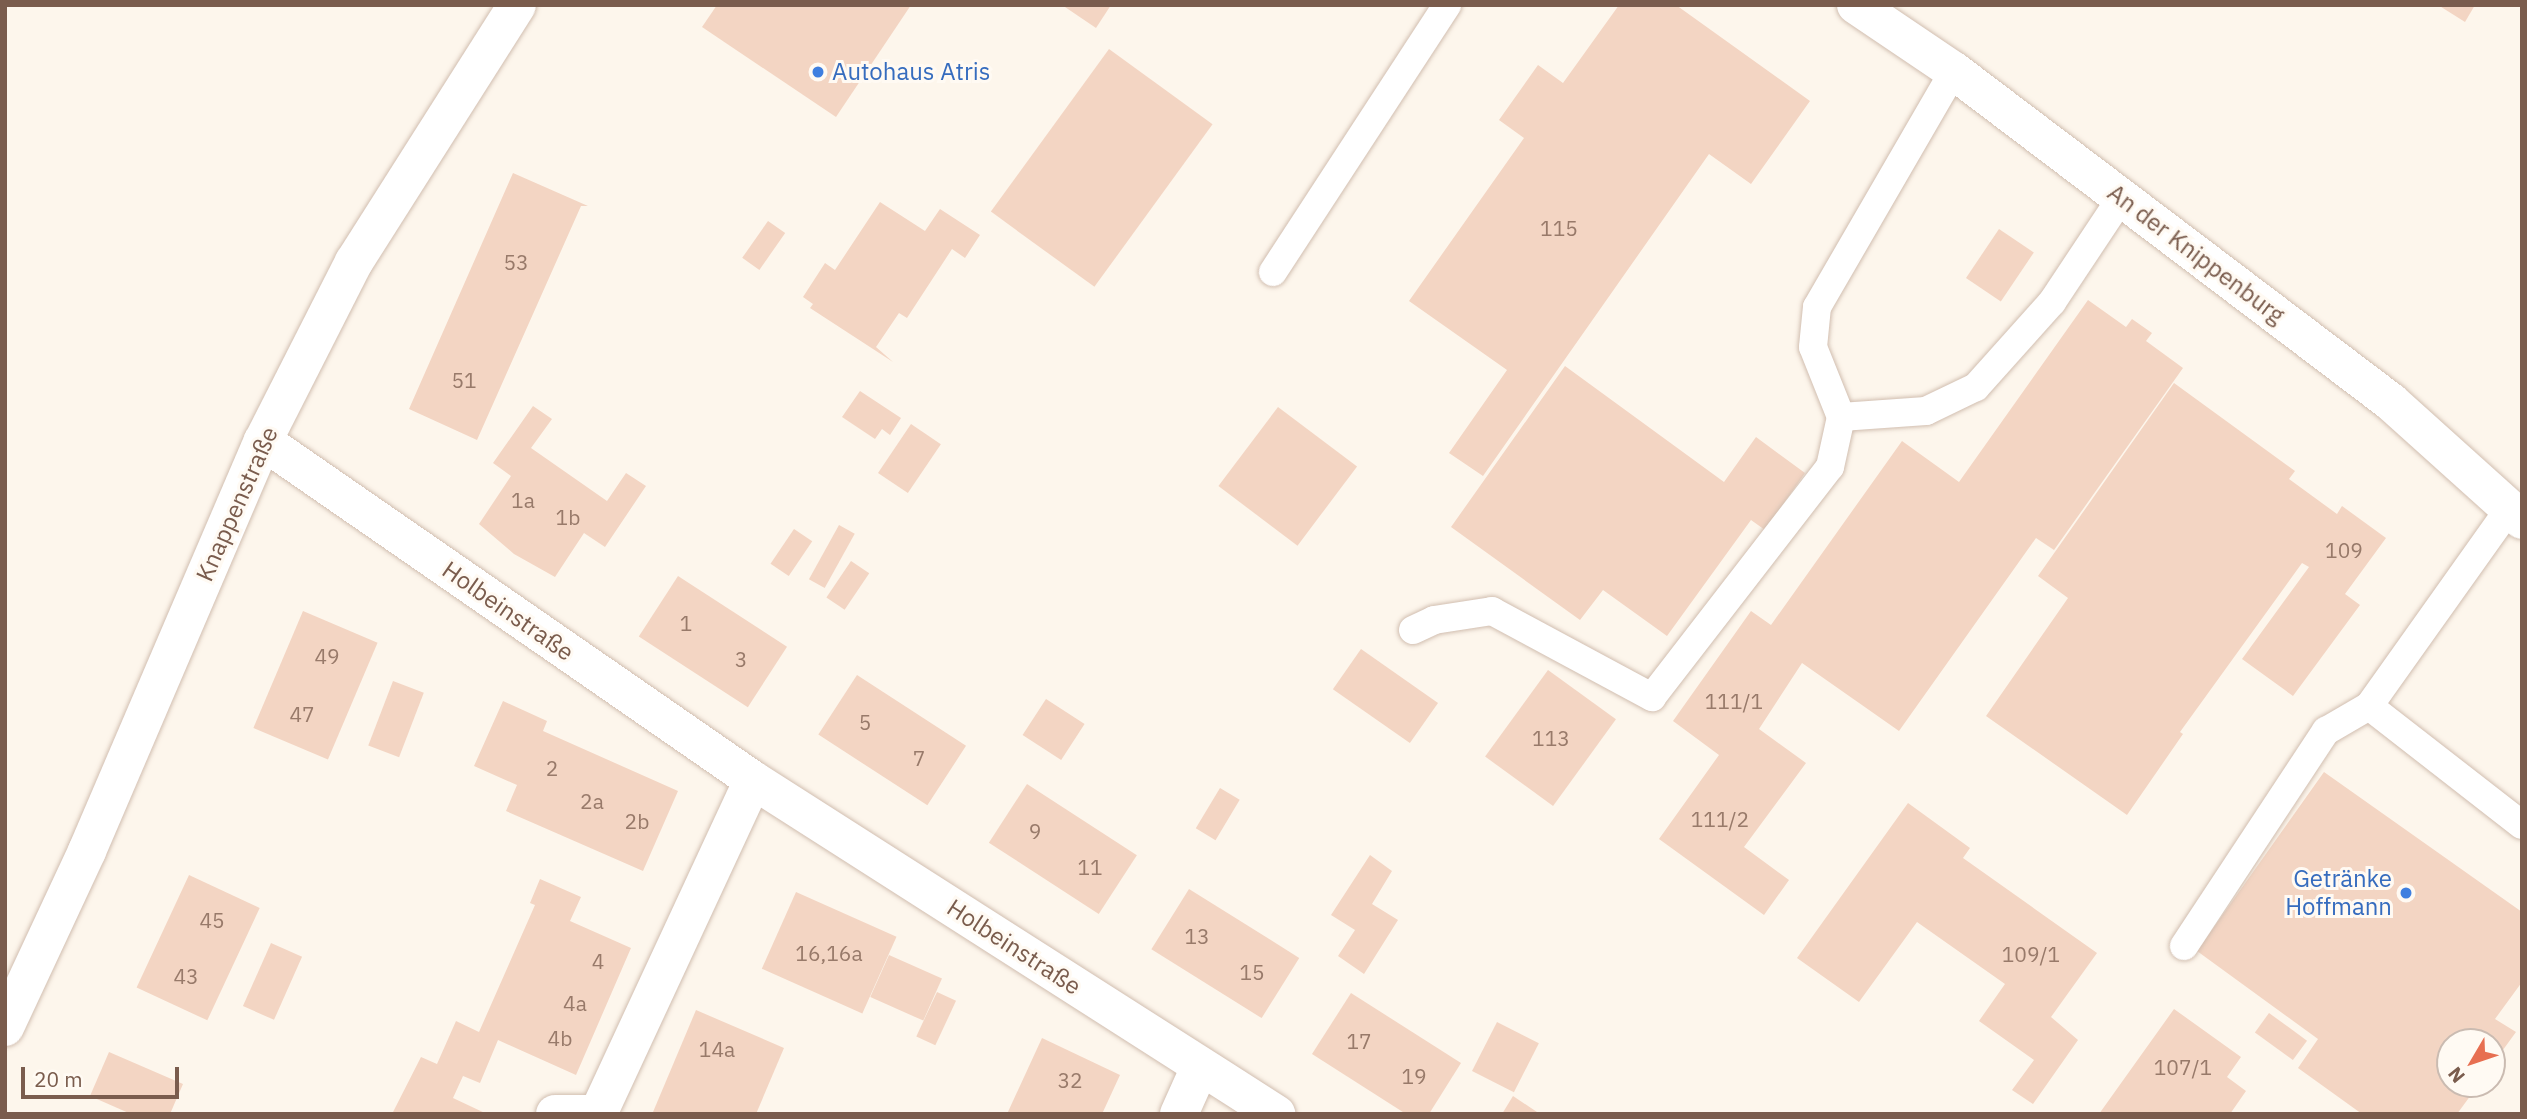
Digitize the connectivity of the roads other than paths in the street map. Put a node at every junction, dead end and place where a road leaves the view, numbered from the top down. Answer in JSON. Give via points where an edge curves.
{"nodes":[{"id":1,"x":517,"y":5,"type":"edge"},
{"id":2,"x":1447,"y":5,"type":"edge"},
{"id":3,"x":1856,"y":5,"type":"edge"},
{"id":4,"x":1954,"y":71,"type":"junction"},
{"id":5,"x":2121,"y":198,"type":"junction"},
{"id":6,"x":1273,"y":272,"type":"dead end"},
{"id":7,"x":1841,"y":417,"type":"junction"},
{"id":8,"x":263,"y":441,"type":"junction"},
{"id":9,"x":2515,"y":514,"type":"edge"},
{"id":10,"x":1413,"y":629,"type":"dead end"},
{"id":11,"x":2369,"y":706,"type":"junction"},
{"id":12,"x":753,"y":780,"type":"junction"},
{"id":13,"x":2522,"y":825,"type":"edge"},
{"id":14,"x":2183,"y":946,"type":"dead end"},
{"id":15,"x":5,"y":1027,"type":"edge"},
{"id":16,"x":1200,"y":1067,"type":"junction"},
{"id":17,"x":555,"y":1114,"type":"edge"},
{"id":18,"x":598,"y":1114,"type":"edge"},
{"id":19,"x":1180,"y":1114,"type":"edge"},
{"id":20,"x":1276,"y":1114,"type":"edge"}],
"edges":[{"from":1,"to":8,"type":"street","name":"Knappenstraße","via":[[354,262]]},
{"from":2,"to":6,"type":"lane"},
{"from":3,"to":4,"type":"street","name":"An der Knippenburg"},
{"from":4,"to":5,"type":"street","name":"An der Knippenburg"},
{"from":4,"to":7,"type":"lane","via":[[1817,307],[1813,346]]},
{"from":5,"to":7,"type":"lane","via":[[2052,302],[1976,387],[1926,411]]},
{"from":5,"to":9,"type":"street","name":"An der Knippenburg","via":[[2391,402]]},
{"from":7,"to":10,"type":"lane","via":[[1830,467],[1652,696],[1492,611],[1434,620]]},
{"from":8,"to":12,"type":"street","name":"Holbeinstraße"},
{"from":8,"to":15,"type":"street","name":"Knappenstraße","via":[[87,851]]},
{"from":9,"to":11,"type":"lane"},
{"from":11,"to":13,"type":"lane"},
{"from":11,"to":14,"type":"lane","via":[[2326,731]]},
{"from":12,"to":16,"type":"street","name":"Holbeinstraße"},
{"from":12,"to":18,"type":"street"},
{"from":16,"to":19,"type":"street"},
{"from":16,"to":20,"type":"street","name":"Holbeinstraße"},
{"from":17,"to":18,"type":"street"}]}
